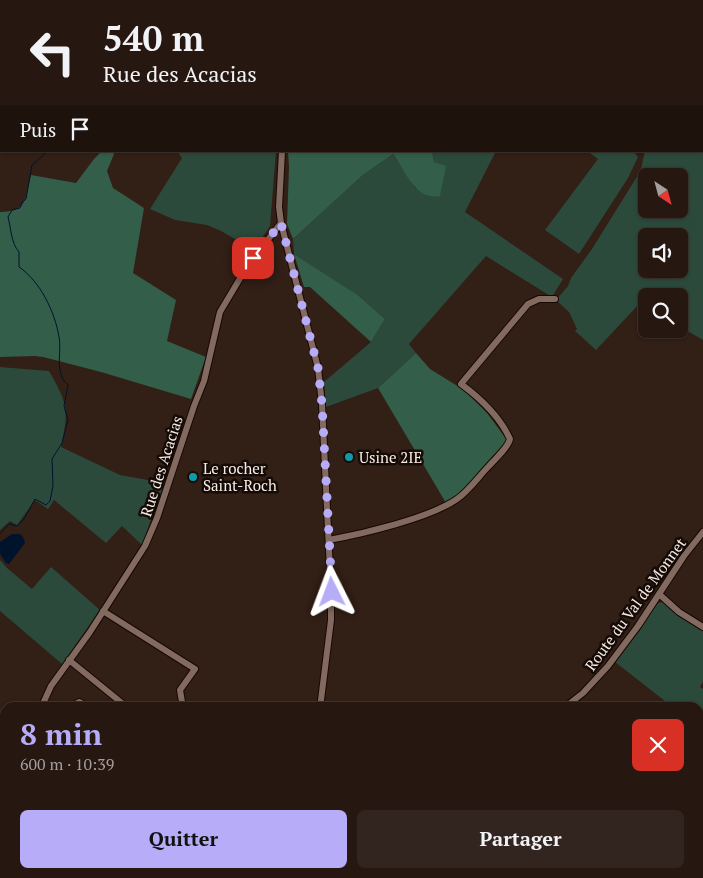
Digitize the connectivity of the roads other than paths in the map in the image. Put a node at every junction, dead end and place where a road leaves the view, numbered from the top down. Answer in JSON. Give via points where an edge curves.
{"nodes":[{"id":1,"x":282,"y":152,"type":"edge"},
{"id":2,"x":281,"y":223,"type":"junction"},
{"id":3,"x":555,"y":298,"type":"dead end"},
{"id":4,"x":703,"y":532,"type":"edge"},
{"id":5,"x":329,"y":540,"type":"junction"},
{"id":6,"x":659,"y":594,"type":"junction"},
{"id":7,"x":104,"y":611,"type":"junction"},
{"id":8,"x":703,"y":627,"type":"edge"},
{"id":9,"x":69,"y":660,"type":"junction"},
{"id":10,"x":44,"y":702,"type":"edge"},
{"id":11,"x":121,"y":702,"type":"edge"},
{"id":12,"x":182,"y":702,"type":"edge"},
{"id":13,"x":321,"y":702,"type":"edge"},
{"id":14,"x":573,"y":702,"type":"edge"}],
"edges":[{"from":1,"to":2,"type":"street"},
{"from":2,"to":5,"type":"street","via":[[318,368]]},
{"from":2,"to":7,"type":"street","name":"Rue des Acacias","via":[[248,265],[220,312],[204,381],[152,533]]},
{"from":3,"to":5,"type":"street","via":[[528,304],[461,384],[490,410],[510,438],[459,498],[410,519]]},
{"from":4,"to":6,"type":"street","name":"Route du Val de Monnet"},
{"from":5,"to":13,"type":"street","via":[[331,620]]},
{"from":6,"to":8,"type":"street"},
{"from":6,"to":14,"type":"street","name":"Route du Val de Monnet","via":[[596,680]]},
{"from":7,"to":9,"type":"street","name":"Rue des Acacias"},
{"from":7,"to":12,"type":"street","via":[[195,669],[180,690]]},
{"from":9,"to":10,"type":"street","name":"Rue des Acacias"},
{"from":9,"to":11,"type":"street"}]}
